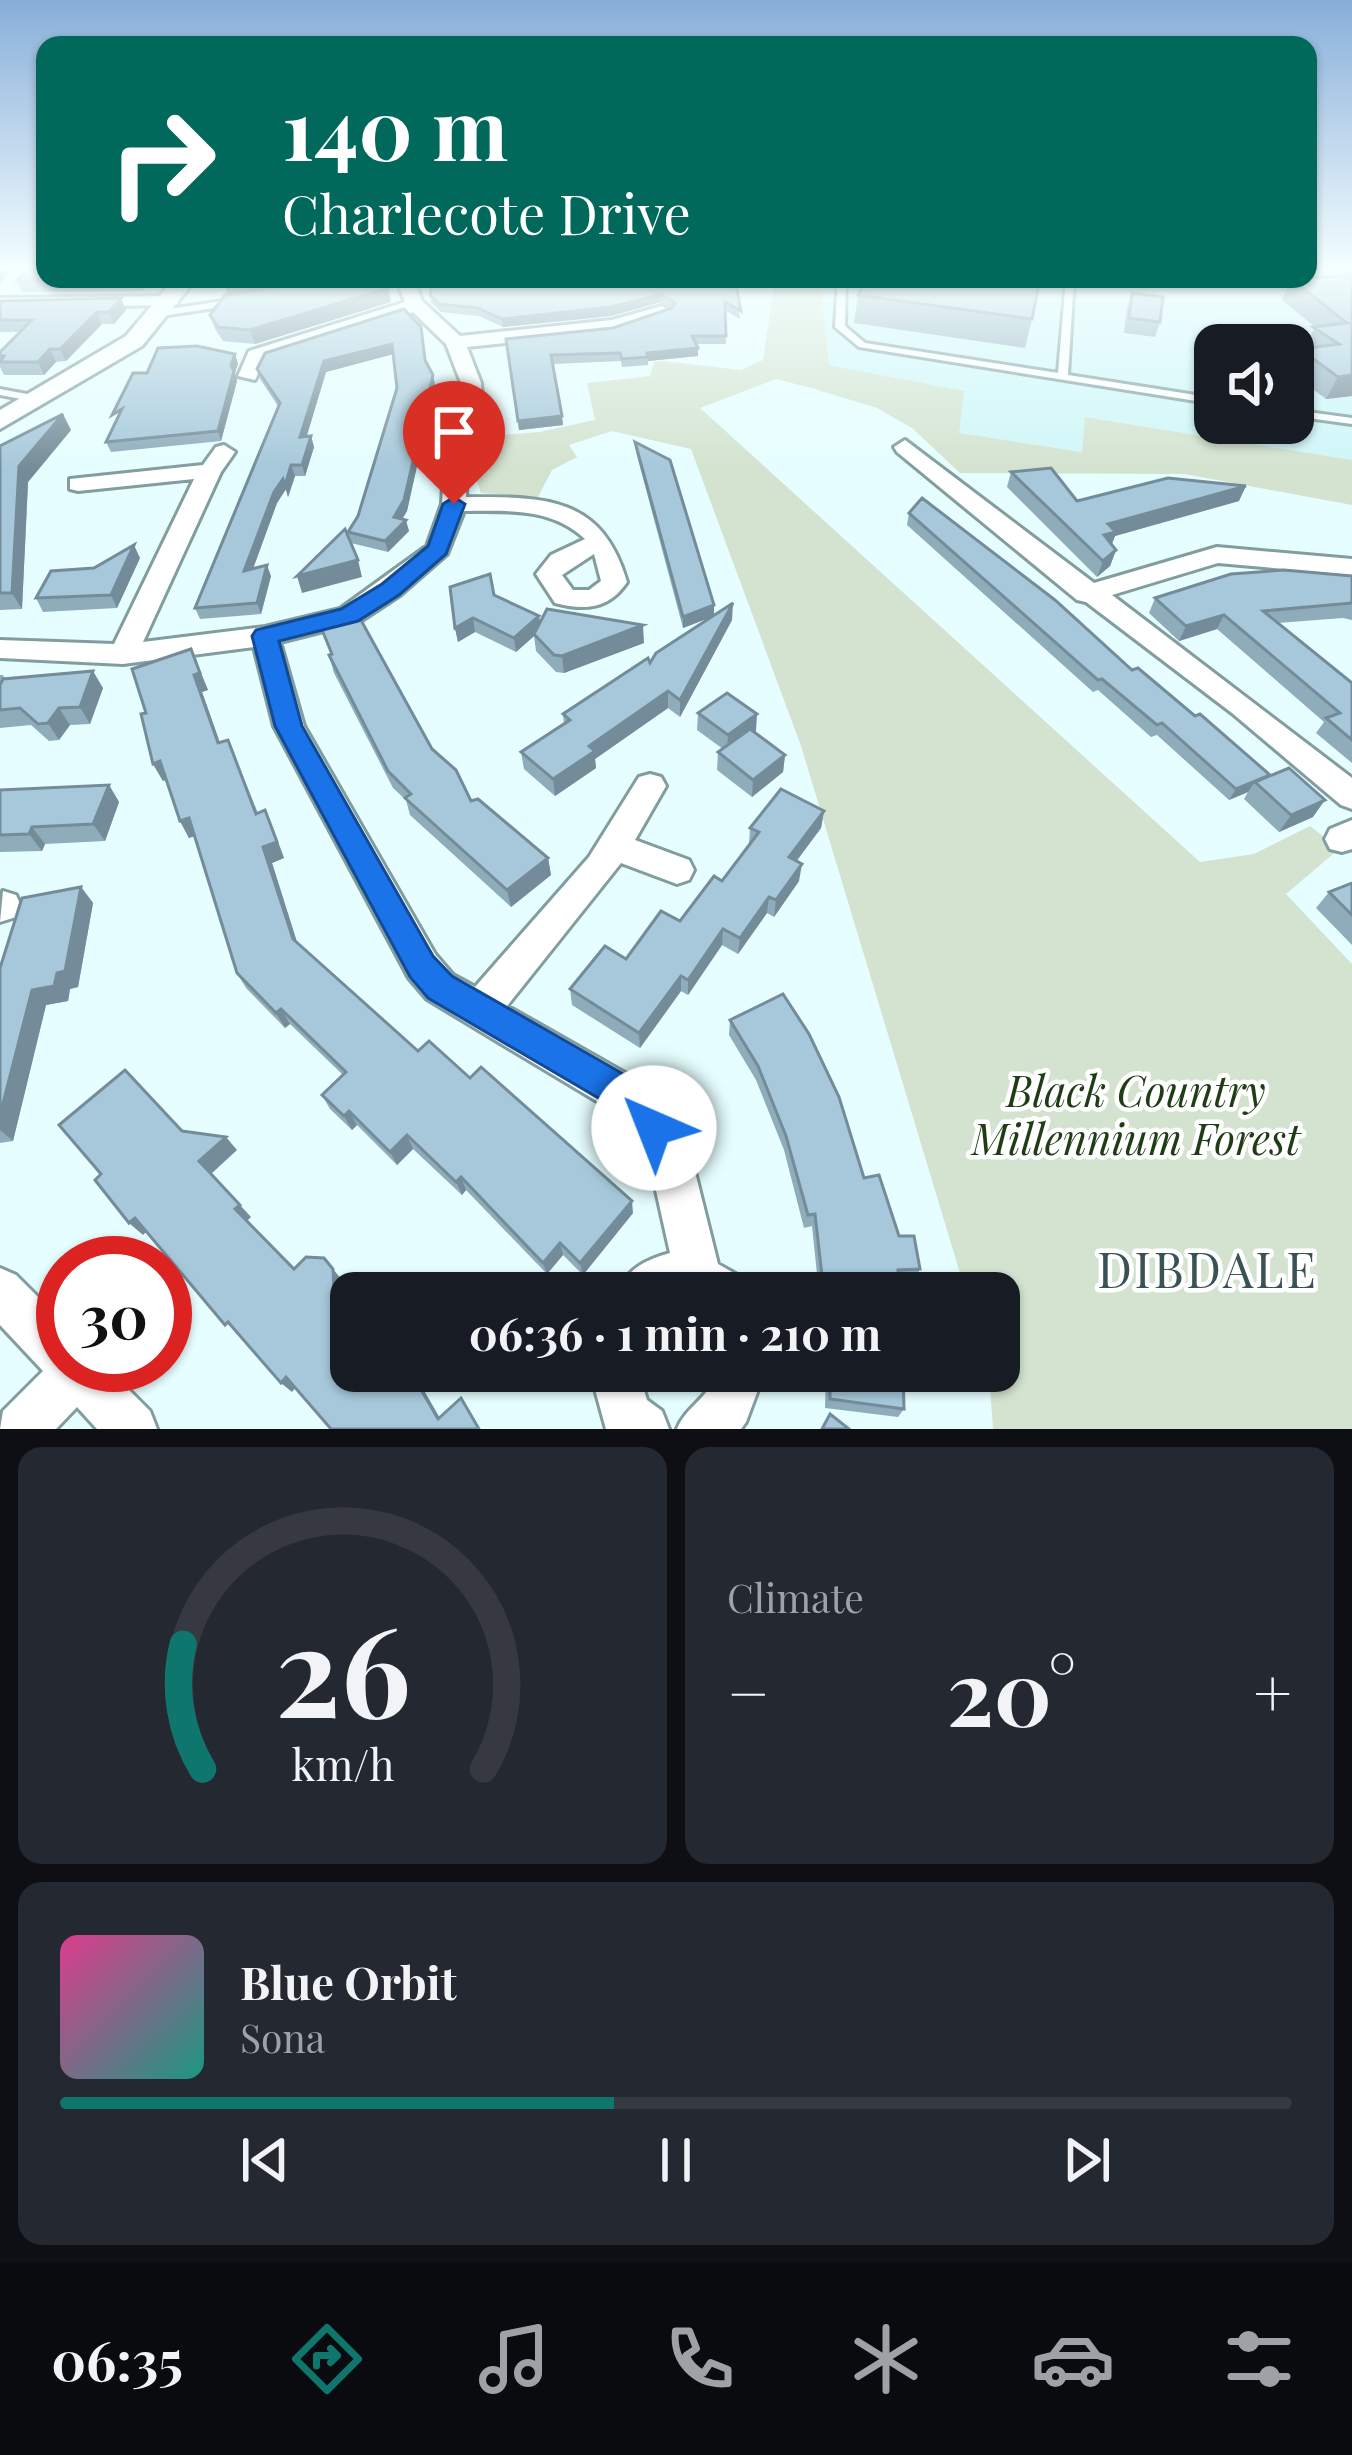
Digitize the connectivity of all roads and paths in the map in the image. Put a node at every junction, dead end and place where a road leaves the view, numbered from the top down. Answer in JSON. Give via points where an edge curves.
{"nodes":[{"id":1,"x":138,"y":337,"type":"edge"},
{"id":2,"x":315,"y":337,"type":"edge"},
{"id":3,"x":449,"y":337,"type":"edge"},
{"id":4,"x":500,"y":337,"type":"edge"},
{"id":5,"x":851,"y":337,"type":"edge"},
{"id":6,"x":1066,"y":337,"type":"edge"},
{"id":7,"x":455,"y":342,"type":"junction"},
{"id":8,"x":233,"y":352,"type":"edge"},
{"id":9,"x":256,"y":355,"type":"junction"},
{"id":10,"x":248,"y":376,"type":"dead end"},
{"id":11,"x":1063,"y":377,"type":"junction"},
{"id":12,"x":0,"y":392,"type":"edge"},
{"id":13,"x":1194,"y":398,"type":"edge"},
{"id":14,"x":38,"y":399,"type":"junction"},
{"id":15,"x":1314,"y":416,"type":"edge"},
{"id":16,"x":0,"y":421,"type":"edge"},
{"id":17,"x":1352,"y":421,"type":"edge"},
{"id":18,"x":905,"y":447,"type":"dead end"},
{"id":19,"x":454,"y":504,"type":"junction"},
{"id":20,"x":73,"y":511,"type":"dead end"},
{"id":21,"x":598,"y":542,"type":"dead end"},
{"id":22,"x":1352,"y":566,"type":"edge"},
{"id":23,"x":1086,"y":594,"type":"junction"},
{"id":24,"x":265,"y":636,"type":"junction"},
{"id":25,"x":0,"y":649,"type":"edge"},
{"id":26,"x":123,"y":654,"type":"junction"},
{"id":27,"x":650,"y":786,"type":"dead end"},
{"id":28,"x":1352,"y":796,"type":"edge"},
{"id":29,"x":614,"y":846,"type":"junction"},
{"id":30,"x":676,"y":870,"type":"dead end"},
{"id":31,"x":479,"y":1011,"type":"junction"},
{"id":32,"x":708,"y":1272,"type":"edge"},
{"id":33,"x":0,"y":1291,"type":"edge"},
{"id":34,"x":36,"y":1329,"type":"edge"},
{"id":35,"x":49,"y":1392,"type":"edge"},
{"id":36,"x":96,"y":1392,"type":"edge"},
{"id":37,"x":620,"y":1392,"type":"edge"},
{"id":38,"x":737,"y":1392,"type":"edge"},
{"id":39,"x":21,"y":1429,"type":"edge"},
{"id":40,"x":132,"y":1429,"type":"edge"},
{"id":41,"x":644,"y":1429,"type":"edge"},
{"id":42,"x":702,"y":1429,"type":"edge"}],
"edges":[{"from":1,"to":14,"type":"street"},
{"from":2,"to":9,"type":"street"},
{"from":3,"to":7,"type":"street"},
{"from":4,"to":7,"type":"street"},
{"from":5,"to":11,"type":"lane","via":[[862,346]]},
{"from":6,"to":11,"type":"lane"},
{"from":7,"to":19,"type":"street","via":[[469,370],[471,402],[456,450]]},
{"from":8,"to":9,"type":"street"},
{"from":9,"to":10,"type":"street"},
{"from":11,"to":13,"type":"lane"},
{"from":12,"to":14,"type":"lane"},
{"from":14,"to":16,"type":"street"},
{"from":15,"to":17,"type":"lane"},
{"from":18,"to":23,"type":"street"},
{"from":19,"to":21,"type":"street","via":[[563,510]]},
{"from":19,"to":24,"type":"street","via":[[438,549],[391,589],[349,616]]},
{"from":20,"to":26,"type":"street","via":[[80,476],[217,462]]},
{"from":22,"to":23,"type":"street","via":[[1217,555]]},
{"from":23,"to":28,"type":"street","via":[[1277,729]]},
{"from":24,"to":26,"type":"street"},
{"from":24,"to":31,"type":"street","via":[[289,726],[422,966]]},
{"from":25,"to":26,"type":"street"},
{"from":27,"to":29,"type":"street"},
{"from":29,"to":30,"type":"street"},
{"from":29,"to":31,"type":"street"},
{"from":31,"to":32,"type":"street","via":[[640,1104],[669,1152]]},
{"from":33,"to":34,"type":"street"},
{"from":35,"to":39,"type":"street"},
{"from":36,"to":40,"type":"street"},
{"from":37,"to":41,"type":"street","via":[[626,1416]]},
{"from":38,"to":42,"type":"street"}]}
